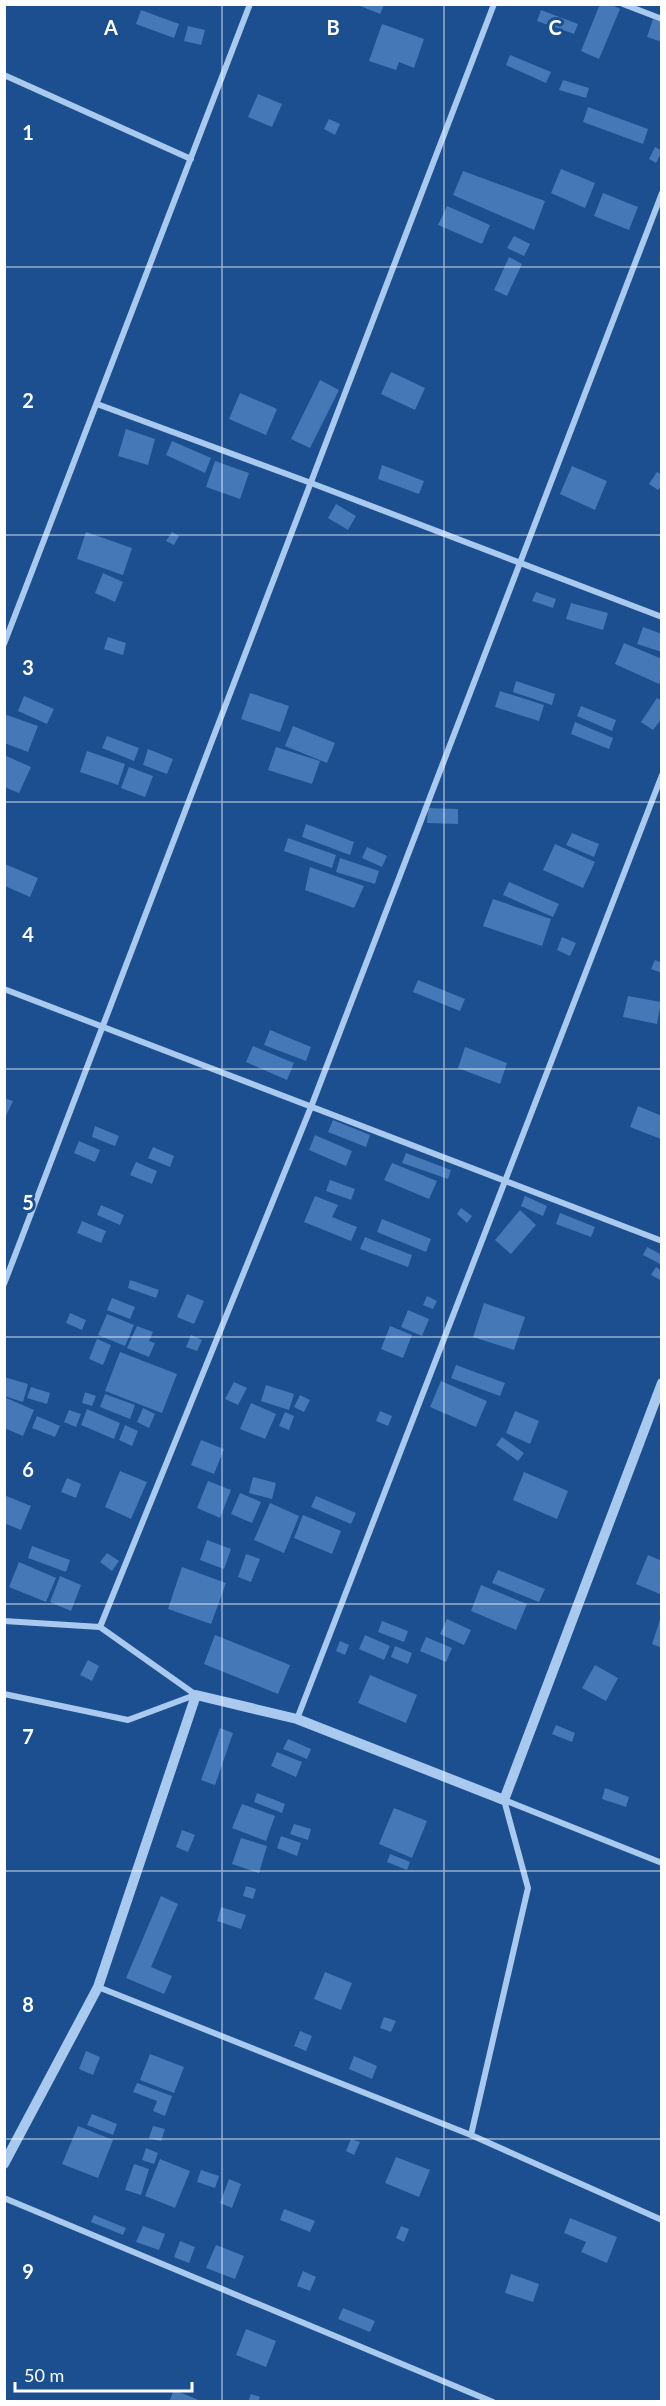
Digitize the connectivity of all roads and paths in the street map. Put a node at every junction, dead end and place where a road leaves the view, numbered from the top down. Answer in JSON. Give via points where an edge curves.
{"nodes":[{"id":1,"x":249,"y":4,"type":"edge"},
{"id":2,"x":494,"y":4,"type":"edge"},
{"id":3,"x":623,"y":4,"type":"edge"},
{"id":4,"x":662,"y":19,"type":"edge"},
{"id":5,"x":4,"y":75,"type":"edge"},
{"id":6,"x":191,"y":159,"type":"junction"},
{"id":7,"x":662,"y":193,"type":"edge"},
{"id":8,"x":97,"y":404,"type":"junction"},
{"id":9,"x":311,"y":483,"type":"junction"},
{"id":10,"x":521,"y":563,"type":"junction"},
{"id":11,"x":662,"y":617,"type":"edge"},
{"id":12,"x":4,"y":644,"type":"edge"},
{"id":13,"x":662,"y":775,"type":"edge"},
{"id":14,"x":4,"y":989,"type":"edge"},
{"id":15,"x":102,"y":1026,"type":"junction"},
{"id":16,"x":311,"y":1107,"type":"junction"},
{"id":17,"x":504,"y":1181,"type":"junction"},
{"id":18,"x":662,"y":1242,"type":"edge"},
{"id":19,"x":4,"y":1284,"type":"edge"},
{"id":20,"x":662,"y":1383,"type":"edge"},
{"id":21,"x":4,"y":1621,"type":"edge"},
{"id":22,"x":100,"y":1627,"type":"junction"},
{"id":23,"x":4,"y":1694,"type":"edge"},
{"id":24,"x":196,"y":1695,"type":"junction"},
{"id":25,"x":297,"y":1719,"type":"junction"},
{"id":26,"x":504,"y":1800,"type":"junction"},
{"id":27,"x":662,"y":1863,"type":"edge"},
{"id":28,"x":98,"y":1987,"type":"junction"},
{"id":29,"x":471,"y":2135,"type":"junction"},
{"id":30,"x":4,"y":2164,"type":"edge"},
{"id":31,"x":4,"y":2198,"type":"edge"},
{"id":32,"x":662,"y":2220,"type":"edge"},
{"id":33,"x":493,"y":2402,"type":"edge"}],
"edges":[{"from":1,"to":6,"type":"street"},
{"from":2,"to":9,"type":"street"},
{"from":3,"to":4,"type":"street"},
{"from":5,"to":6,"type":"street"},
{"from":6,"to":8,"type":"street"},
{"from":7,"to":10,"type":"street"},
{"from":8,"to":9,"type":"street"},
{"from":8,"to":12,"type":"street"},
{"from":9,"to":10,"type":"street"},
{"from":9,"to":15,"type":"street"},
{"from":10,"to":11,"type":"street"},
{"from":10,"to":16,"type":"street"},
{"from":13,"to":17,"type":"street"},
{"from":14,"to":15,"type":"street"},
{"from":15,"to":16,"type":"street"},
{"from":15,"to":19,"type":"street"},
{"from":16,"to":17,"type":"street"},
{"from":16,"to":22,"type":"street"},
{"from":17,"to":18,"type":"street"},
{"from":17,"to":25,"type":"street"},
{"from":20,"to":26,"type":"street"},
{"from":21,"to":22,"type":"street"},
{"from":22,"to":24,"type":"street"},
{"from":23,"to":24,"type":"street","via":[[128,1720]]},
{"from":24,"to":25,"type":"street"},
{"from":24,"to":28,"type":"street"},
{"from":25,"to":26,"type":"street"},
{"from":26,"to":27,"type":"street"},
{"from":26,"to":29,"type":"street","via":[[528,1888]]},
{"from":28,"to":29,"type":"street"},
{"from":28,"to":30,"type":"street"},
{"from":29,"to":32,"type":"street"},
{"from":31,"to":33,"type":"street"}]}
